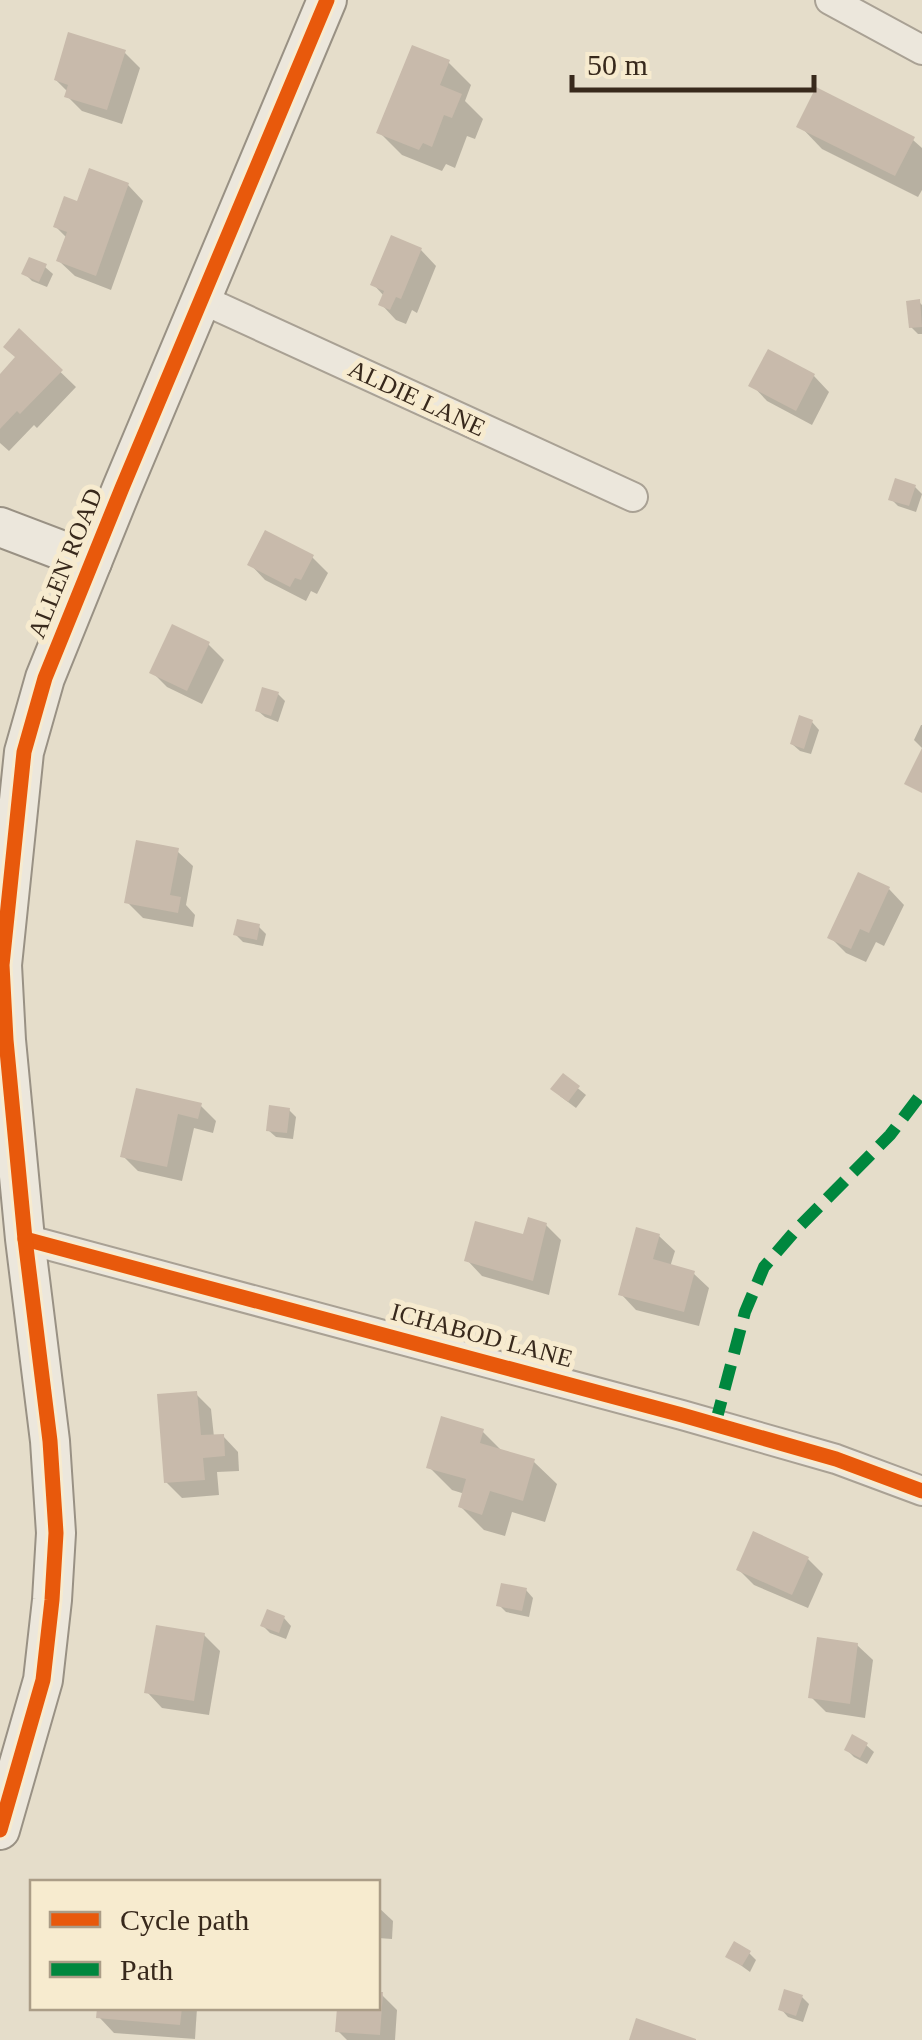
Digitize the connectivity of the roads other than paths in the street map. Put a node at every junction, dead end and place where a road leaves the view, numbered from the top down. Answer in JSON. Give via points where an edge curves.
{"nodes":[{"id":1,"x":327,"y":0,"type":"edge"},
{"id":2,"x":830,"y":0,"type":"edge"},
{"id":3,"x":920,"y":41,"type":"edge"},
{"id":4,"x":201,"y":299,"type":"junction"},
{"id":5,"x":632,"y":497,"type":"dead end"},
{"id":6,"x":0,"y":527,"type":"edge"},
{"id":7,"x":92,"y":562,"type":"junction"},
{"id":8,"x":25,"y":1239,"type":"junction"},
{"id":9,"x":922,"y":1491,"type":"edge"},
{"id":10,"x":0,"y":1830,"type":"edge"}],
"edges":[{"from":1,"to":4,"type":"street","name":"ALLEN ROAD"},
{"from":2,"to":3,"type":"street"},
{"from":4,"to":5,"type":"street","name":"ALDIE LANE"},
{"from":4,"to":7,"type":"street","name":"ALLEN ROAD"},
{"from":6,"to":7,"type":"street"},
{"from":7,"to":8,"type":"street","name":"ALLEN ROAD","via":[[45,678],[24,752],[6,907],[6,1040]]},
{"from":8,"to":9,"type":"street","name":"ICHABOD LANE","via":[[682,1415]]},
{"from":8,"to":10,"type":"street","name":"ALLEN ROAD","via":[[56,1534],[42,1680]]}]}
